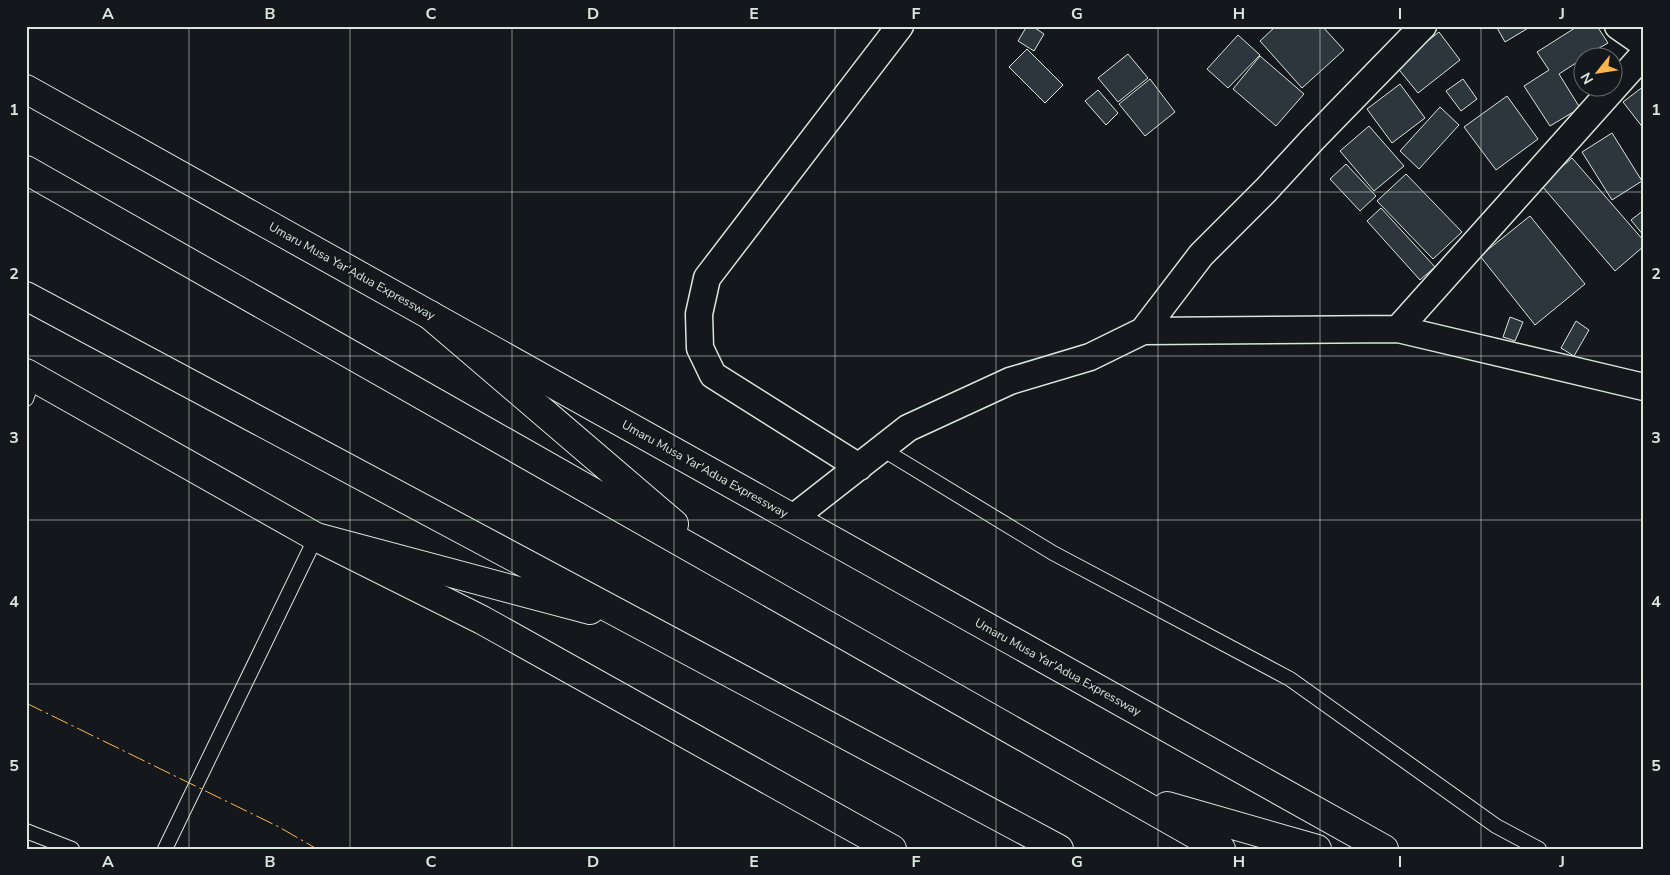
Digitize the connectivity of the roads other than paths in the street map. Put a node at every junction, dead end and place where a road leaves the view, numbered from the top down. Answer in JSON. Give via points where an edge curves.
{"nodes":[{"id":1,"x":900,"y":26,"type":"edge"},
{"id":2,"x":1423,"y":26,"type":"edge"},
{"id":3,"x":1618,"y":26,"type":"edge"},
{"id":4,"x":1644,"y":44,"type":"edge"},
{"id":5,"x":1644,"y":54,"type":"edge"},
{"id":6,"x":26,"y":89,"type":"edge"},
{"id":7,"x":26,"y":170,"type":"edge"},
{"id":8,"x":26,"y":296,"type":"edge"},
{"id":9,"x":430,"y":315,"type":"junction"},
{"id":10,"x":1398,"y":328,"type":"junction"},
{"id":11,"x":1143,"y":331,"type":"junction"},
{"id":12,"x":29,"y":383,"type":"edge"},
{"id":13,"x":1644,"y":387,"type":"edge"},
{"id":14,"x":882,"y":449,"type":"junction"},
{"id":15,"x":859,"y":467,"type":"junction"},
{"id":16,"x":793,"y":518,"type":"junction"},
{"id":17,"x":316,"y":537,"type":"junction"},
{"id":18,"x":723,"y":566,"type":"junction"},
{"id":19,"x":636,"y":622,"type":"junction"},
{"id":20,"x":1124,"y":793,"type":"junction"},
{"id":21,"x":26,"y":831,"type":"edge"},
{"id":22,"x":72,"y":849,"type":"edge"},
{"id":23,"x":165,"y":849,"type":"edge"},
{"id":24,"x":892,"y":849,"type":"edge"},
{"id":25,"x":1059,"y":849,"type":"edge"},
{"id":26,"x":1221,"y":849,"type":"edge"},
{"id":27,"x":1317,"y":849,"type":"edge"},
{"id":28,"x":1384,"y":849,"type":"edge"},
{"id":29,"x":1539,"y":849,"type":"edge"}],
"edges":[{"from":1,"to":15,"type":"street","via":[[707,278],[699,314],[700,348],[713,375]]},
{"from":2,"to":11,"type":"street","via":[[1201,255]]},
{"from":3,"to":4,"type":"street"},
{"from":5,"to":10,"type":"street"},
{"from":6,"to":9,"type":"highway","name":"Umaru Musa Yar'Adua Expressway"},
{"from":7,"to":18,"type":"highway"},
{"from":8,"to":19,"type":"highway"},
{"from":9,"to":16,"type":"highway","name":"Umaru Musa Yar'Adua Expressway"},
{"from":9,"to":18,"type":"highway"},
{"from":10,"to":11,"type":"street"},
{"from":10,"to":13,"type":"street"},
{"from":11,"to":14,"type":"street","via":[[1090,357],[1010,381],[908,428]]},
{"from":12,"to":17,"type":"highway"},
{"from":14,"to":15,"type":"street"},
{"from":14,"to":29,"type":"lane","via":[[1053,553],[1290,679],[1496,826]]},
{"from":15,"to":16,"type":"street"},
{"from":16,"to":28,"type":"highway","name":"Umaru Musa Yar'Adua Expressway"},
{"from":17,"to":19,"type":"highway"},
{"from":17,"to":23,"type":"lane"},
{"from":17,"to":24,"type":"highway","via":[[482,620]]},
{"from":18,"to":20,"type":"highway"},
{"from":19,"to":25,"type":"highway"},
{"from":20,"to":26,"type":"highway"},
{"from":20,"to":27,"type":"highway"},
{"from":21,"to":22,"type":"lane"}]}
